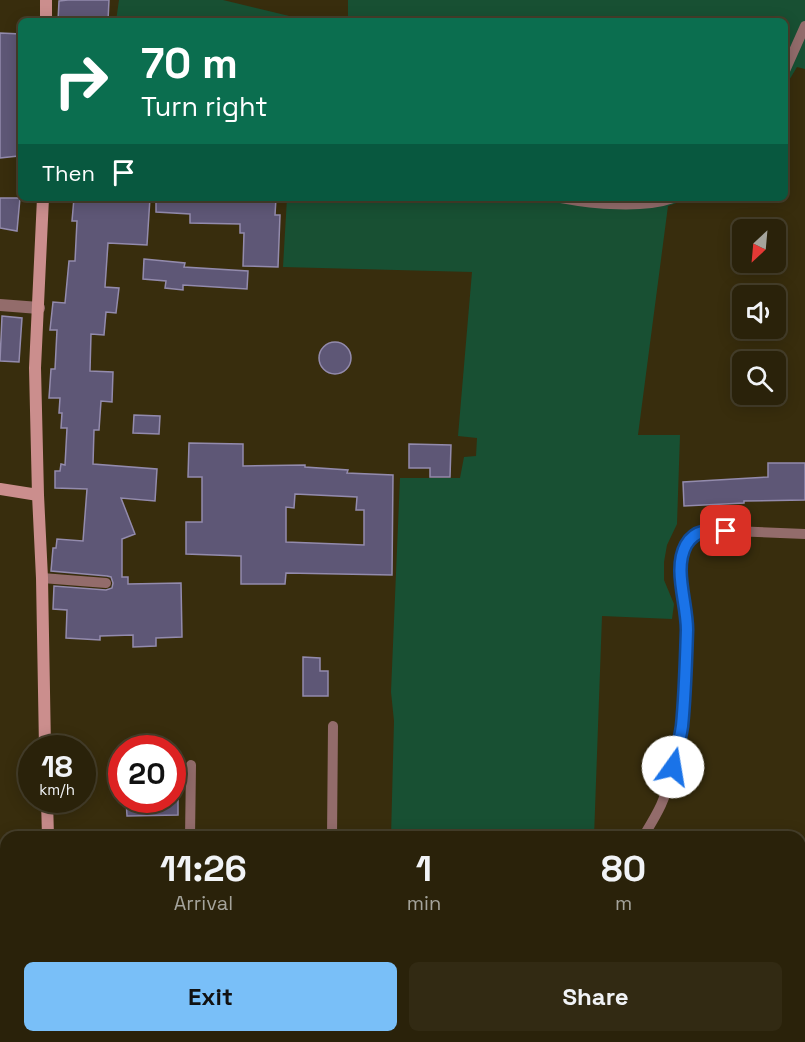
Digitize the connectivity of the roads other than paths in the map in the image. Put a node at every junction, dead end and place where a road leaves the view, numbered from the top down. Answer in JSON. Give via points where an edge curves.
{"nodes":[{"id":1,"x":46,"y":0,"type":"edge"},
{"id":2,"x":45,"y":18,"type":"edge"},
{"id":3,"x":805,"y":26,"type":"edge"},
{"id":4,"x":788,"y":64,"type":"edge"},
{"id":5,"x":43,"y":201,"type":"edge"},
{"id":6,"x":590,"y":201,"type":"edge"},
{"id":7,"x":662,"y":201,"type":"edge"},
{"id":8,"x":0,"y":305,"type":"edge"},
{"id":9,"x":39,"y":308,"type":"junction"},
{"id":10,"x":0,"y":489,"type":"edge"},
{"id":11,"x":38,"y":495,"type":"junction"},
{"id":12,"x":805,"y":534,"type":"edge"},
{"id":13,"x":42,"y":578,"type":"junction"},
{"id":14,"x":106,"y":583,"type":"dead end"},
{"id":15,"x":333,"y":726,"type":"dead end"},
{"id":16,"x":45,"y":735,"type":"edge"},
{"id":17,"x":190,"y":765,"type":"dead end"},
{"id":18,"x":47,"y":813,"type":"edge"},
{"id":19,"x":48,"y":831,"type":"edge"},
{"id":20,"x":190,"y":831,"type":"edge"},
{"id":21,"x":332,"y":831,"type":"edge"},
{"id":22,"x":646,"y":831,"type":"edge"}],
"edges":[{"from":1,"to":2,"type":"street"},
{"from":3,"to":4,"type":"lane"},
{"from":5,"to":9,"type":"street"},
{"from":6,"to":7,"type":"lane"},
{"from":8,"to":9,"type":"street"},
{"from":9,"to":11,"type":"street","via":[[35,368]]},
{"from":10,"to":11,"type":"street"},
{"from":11,"to":13,"type":"street"},
{"from":12,"to":22,"type":"lane","via":[[706,530],[687,543],[679,570],[687,622],[682,728],[661,805]]},
{"from":13,"to":14,"type":"lane"},
{"from":13,"to":16,"type":"street"},
{"from":15,"to":21,"type":"lane"},
{"from":17,"to":20,"type":"lane"},
{"from":18,"to":19,"type":"street"}]}
